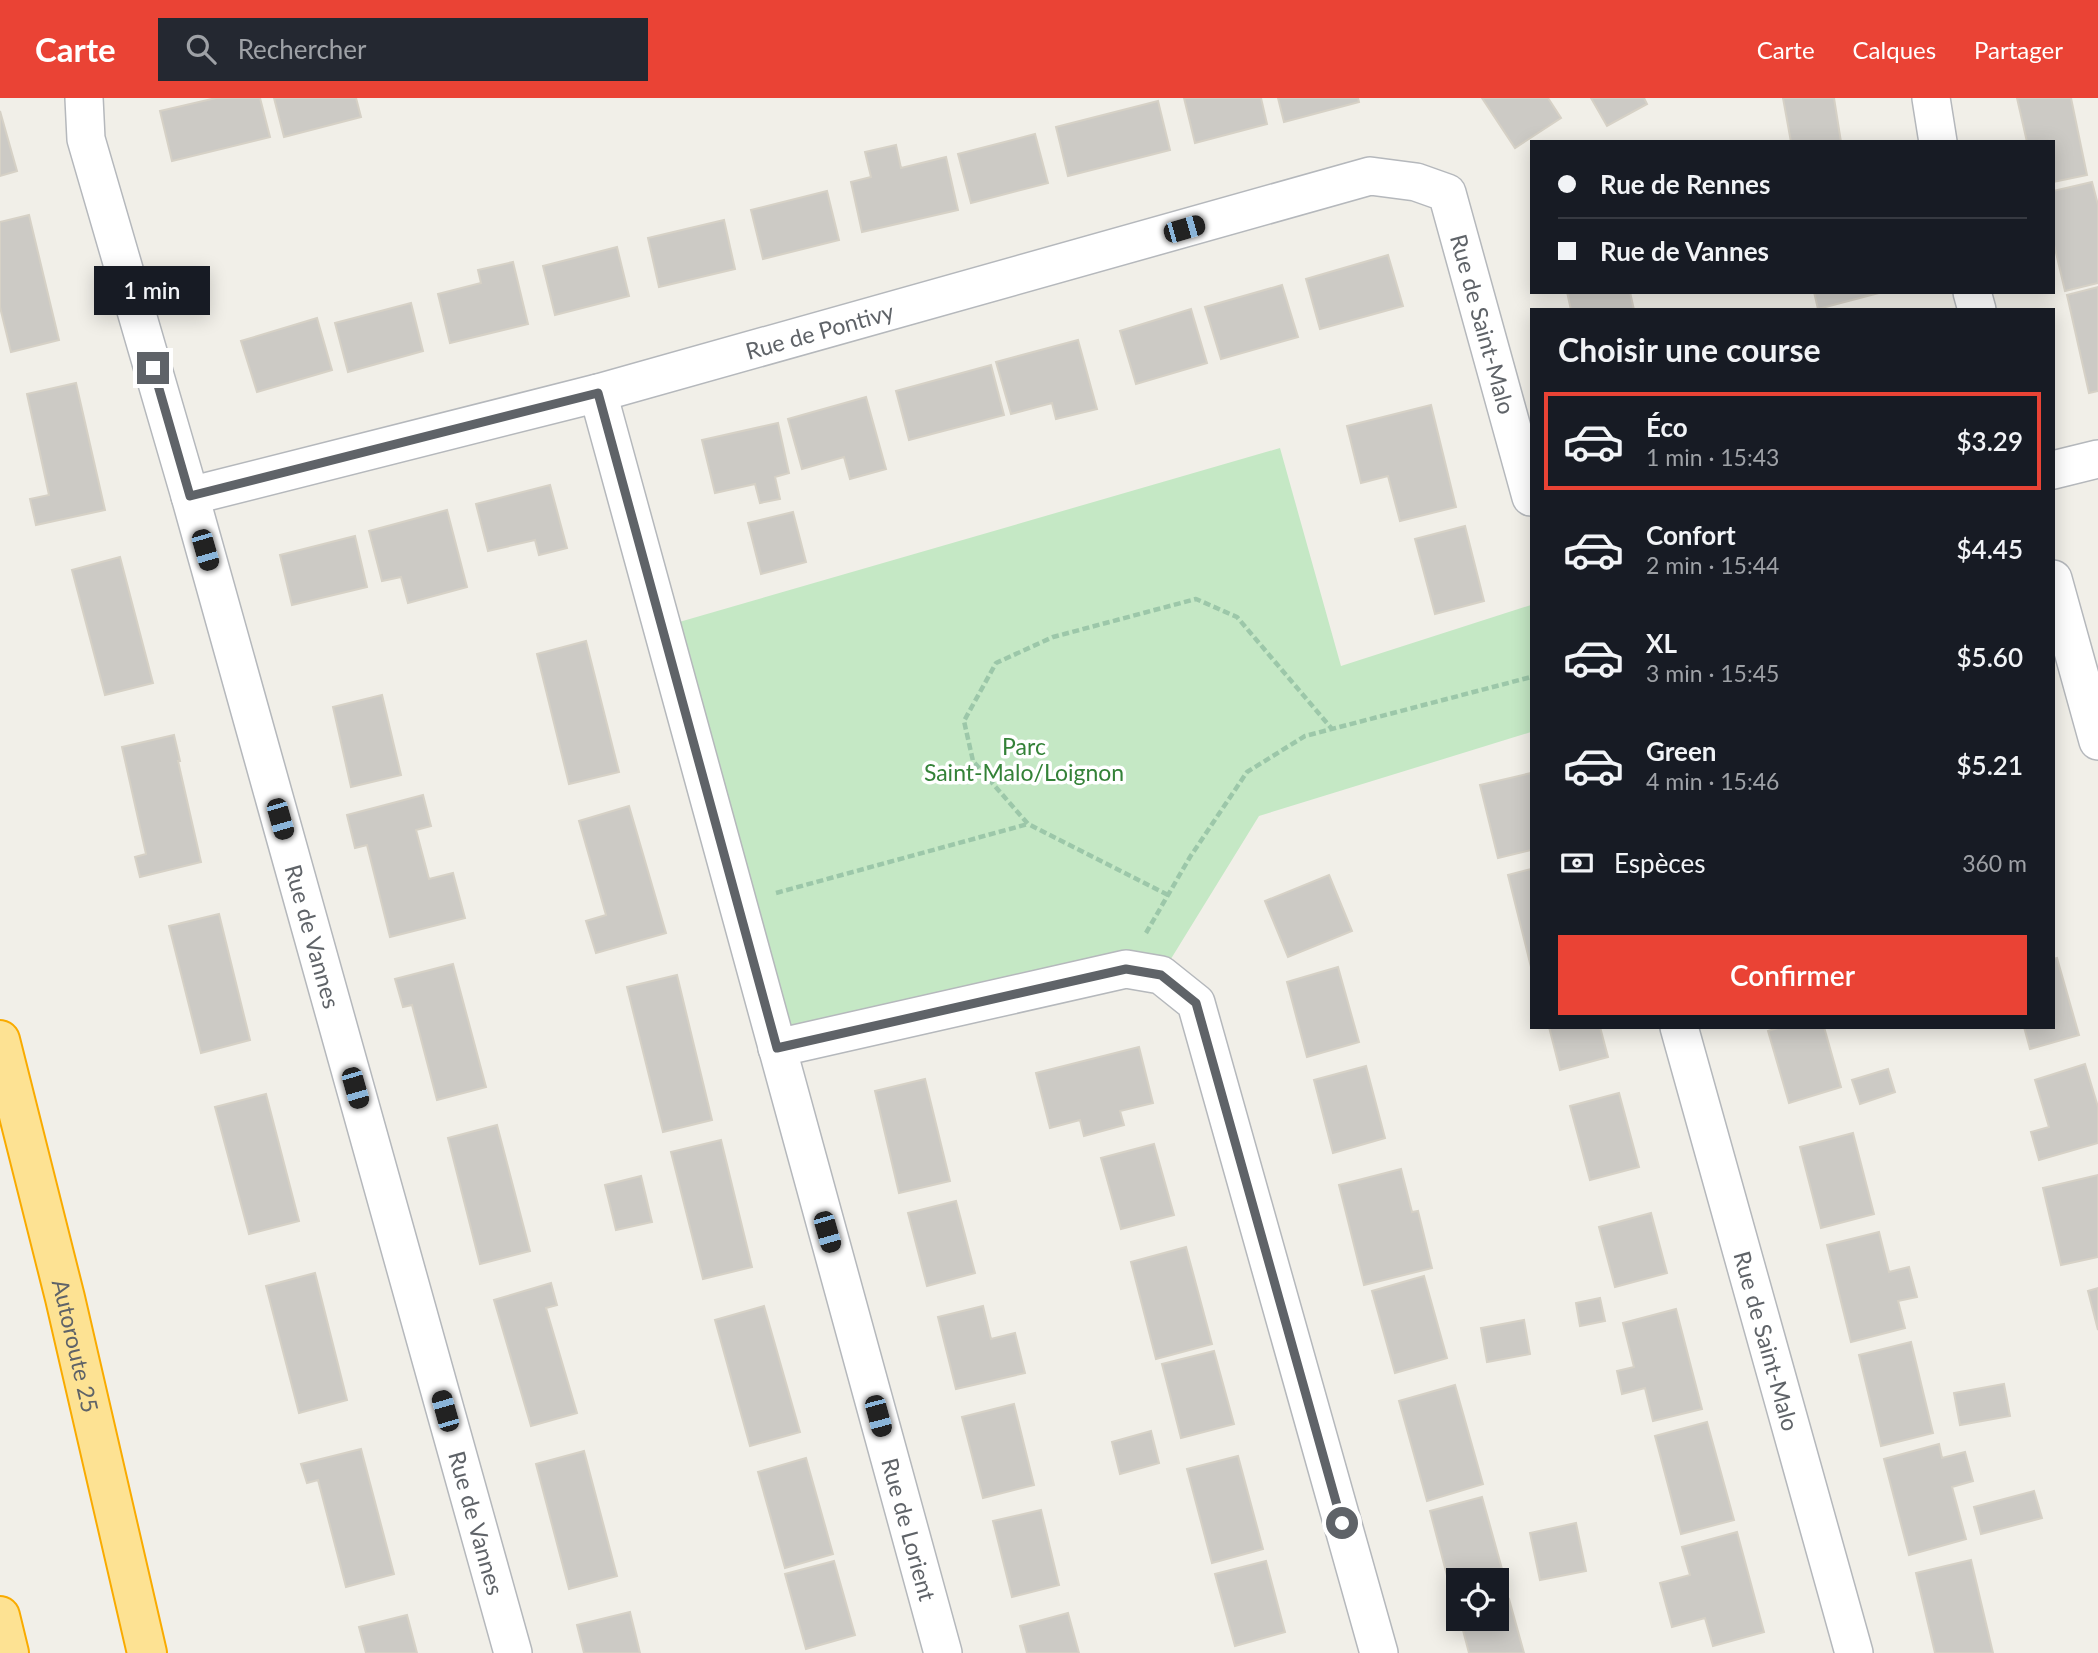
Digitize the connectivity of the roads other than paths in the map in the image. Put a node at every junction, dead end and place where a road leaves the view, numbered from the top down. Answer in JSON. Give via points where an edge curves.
{"nodes":[{"id":1,"x":84,"y":98,"type":"edge"},
{"id":2,"x":1931,"y":98,"type":"edge"},
{"id":3,"x":1938,"y":140,"type":"edge"},
{"id":4,"x":1447,"y":193,"type":"joint"},
{"id":5,"x":598,"y":393,"type":"junction"},
{"id":6,"x":2098,"y":459,"type":"edge"},
{"id":7,"x":2055,"y":470,"type":"edge"},
{"id":8,"x":1530,"y":494,"type":"edge"},
{"id":9,"x":190,"y":496,"type":"junction"},
{"id":10,"x":2055,"y":586,"type":"edge"},
{"id":11,"x":2098,"y":740,"type":"edge"},
{"id":12,"x":1680,"y":1029,"type":"edge"},
{"id":13,"x":0,"y":1040,"type":"edge"},
{"id":14,"x":777,"y":1048,"type":"junction"},
{"id":15,"x":0,"y":1616,"type":"edge"},
{"id":16,"x":9,"y":1653,"type":"edge"},
{"id":17,"x":147,"y":1653,"type":"edge"},
{"id":18,"x":513,"y":1653,"type":"edge"},
{"id":19,"x":943,"y":1653,"type":"edge"},
{"id":20,"x":1379,"y":1653,"type":"edge"},
{"id":21,"x":1854,"y":1653,"type":"edge"}],
"edges":[{"from":1,"to":9,"type":"street","name":"Rue de Vannes","via":[[86,139]]},
{"from":2,"to":3,"type":"street"},
{"from":4,"to":5,"type":"street","name":"Rue de Pontivy","via":[[1416,181],[1370,176]]},
{"from":4,"to":8,"type":"street","name":"Rue de Saint-Malo"},
{"from":5,"to":9,"type":"street","name":"Rue de Pontivy"},
{"from":5,"to":14,"type":"street","name":"Rue de Lorient"},
{"from":6,"to":7,"type":"street"},
{"from":9,"to":18,"type":"street","name":"Rue de Vannes"},
{"from":10,"to":11,"type":"street"},
{"from":12,"to":21,"type":"street","name":"Rue de Saint-Malo"},
{"from":13,"to":17,"type":"highway","name":"Autoroute 25"},
{"from":14,"to":19,"type":"street","name":"Rue de Lorient"},
{"from":14,"to":20,"type":"street","via":[[1126,969],[1161,975],[1196,1003]]},
{"from":15,"to":16,"type":"highway"}]}
